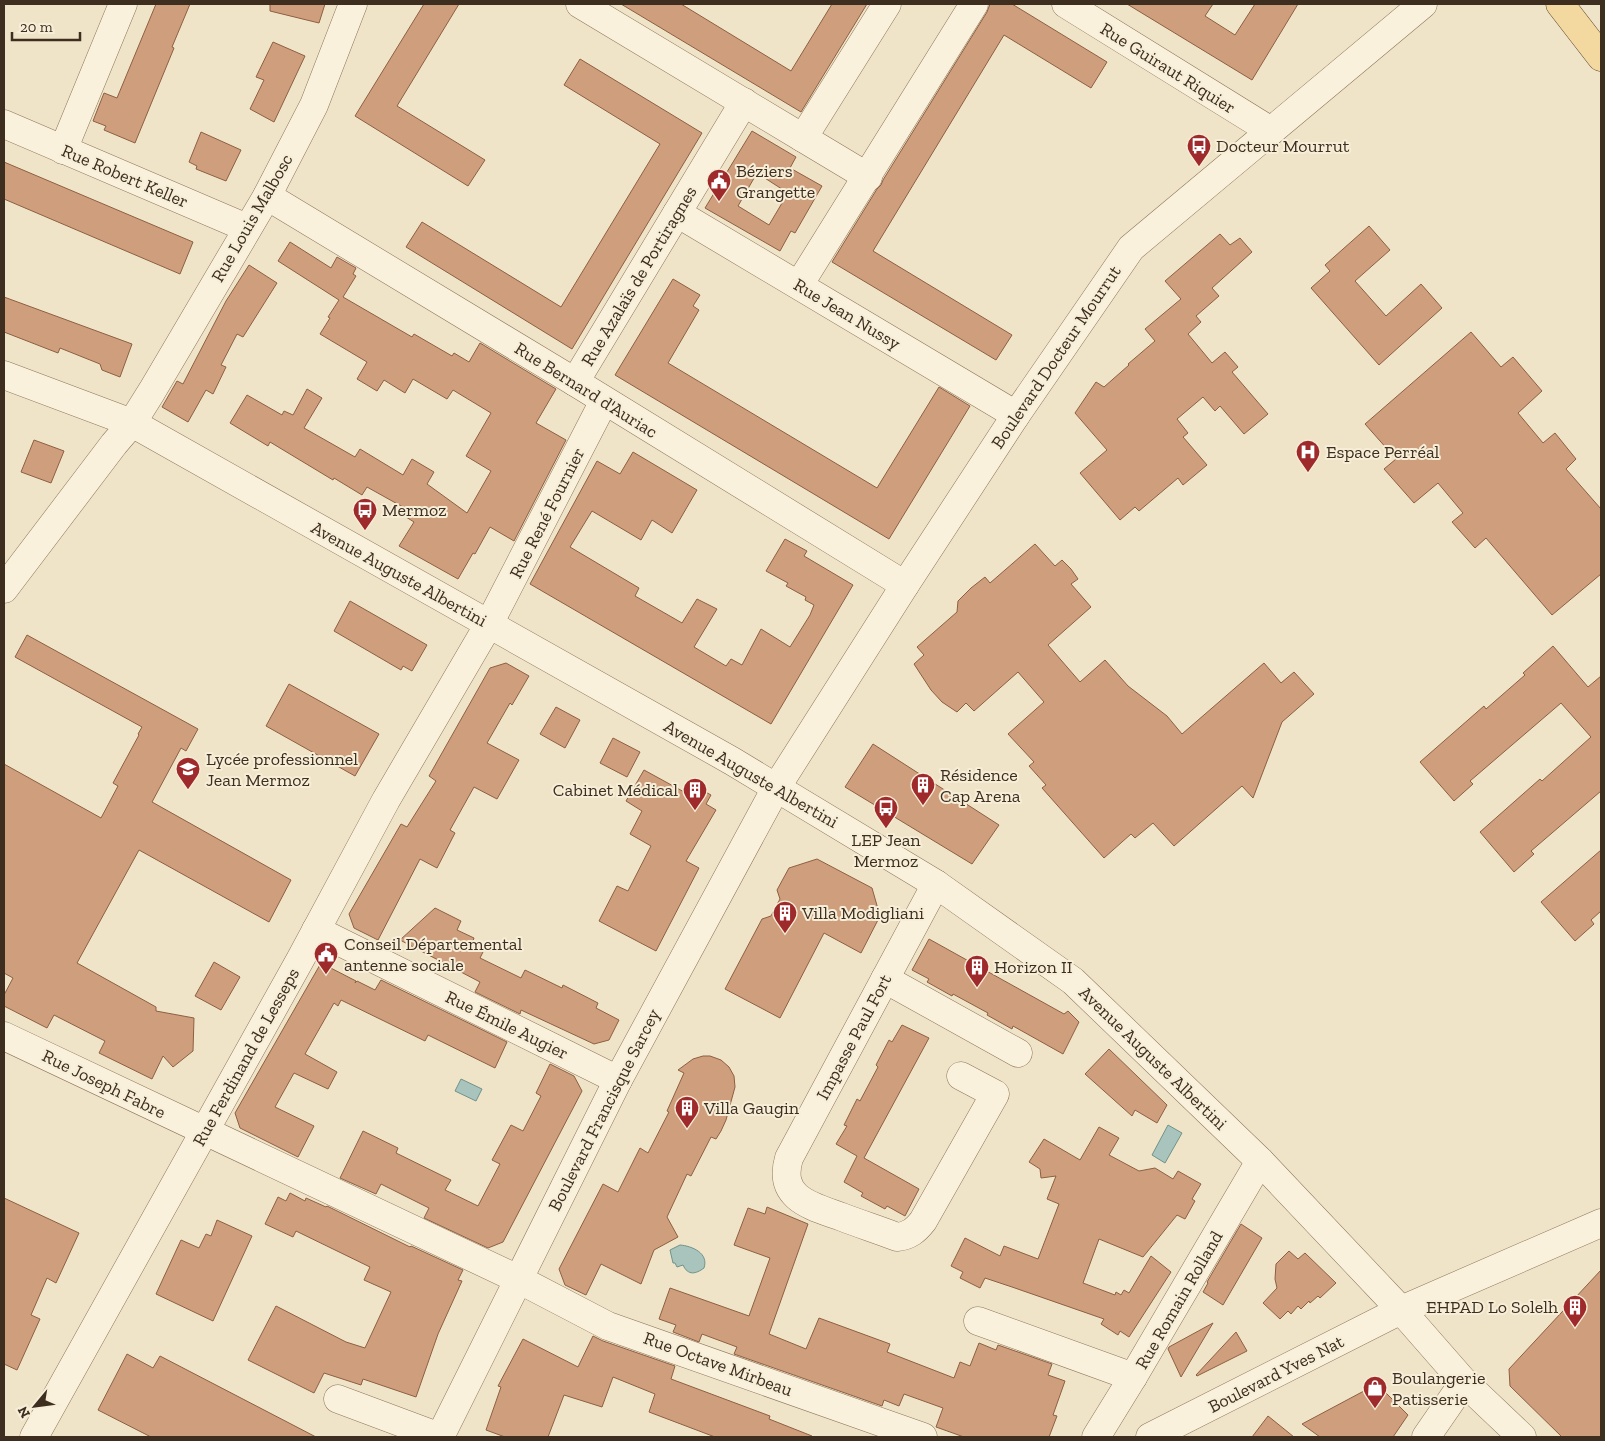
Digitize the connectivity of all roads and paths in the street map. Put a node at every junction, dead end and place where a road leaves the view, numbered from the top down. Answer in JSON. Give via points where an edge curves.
{"nodes":[{"id":1,"x":122,"y":4,"type":"edge"},
{"id":2,"x":353,"y":4,"type":"edge"},
{"id":3,"x":580,"y":4,"type":"edge"},
{"id":4,"x":887,"y":4,"type":"edge"},
{"id":5,"x":974,"y":4,"type":"edge"},
{"id":6,"x":1066,"y":4,"type":"edge"},
{"id":7,"x":1423,"y":4,"type":"edge"},
{"id":8,"x":1560,"y":4,"type":"edge"},
{"id":9,"x":1601,"y":57,"type":"edge"},
{"id":10,"x":744,"y":102,"type":"junction"},
{"id":11,"x":4,"y":124,"type":"edge"},
{"id":12,"x":1271,"y":131,"type":"junction"},
{"id":13,"x":803,"y":138,"type":"junction"},
{"id":14,"x":63,"y":150,"type":"junction"},
{"id":15,"x":868,"y":177,"type":"junction"},
{"id":16,"x":267,"y":196,"type":"junction"},
{"id":17,"x":677,"y":213,"type":"junction"},
{"id":18,"x":247,"y":228,"type":"junction"},
{"id":19,"x":799,"y":285,"type":"junction"},
{"id":20,"x":4,"y":375,"type":"edge"},
{"id":21,"x":575,"y":382,"type":"junction"},
{"id":22,"x":604,"y":401,"type":"junction"},
{"id":23,"x":1016,"y":415,"type":"junction"},
{"id":24,"x":132,"y":423,"type":"junction"},
{"id":25,"x":904,"y":585,"type":"junction"},
{"id":26,"x":4,"y":589,"type":"edge"},
{"id":27,"x":489,"y":624,"type":"junction"},
{"id":28,"x":776,"y":788,"type":"junction"},
{"id":29,"x":936,"y":884,"type":"junction"},
{"id":30,"x":316,"y":930,"type":"junction"},
{"id":31,"x":885,"y":979,"type":"junction"},
{"id":32,"x":4,"y":1036,"type":"edge"},
{"id":33,"x":1018,"y":1053,"type":"dead end"},
{"id":34,"x":961,"y":1076,"type":"dead end"},
{"id":35,"x":618,"y":1080,"type":"junction"},
{"id":36,"x":205,"y":1131,"type":"junction"},
{"id":37,"x":1260,"y":1161,"type":"junction"},
{"id":38,"x":1601,"y":1223,"type":"edge"},
{"id":39,"x":518,"y":1279,"type":"junction"},
{"id":40,"x":1401,"y":1310,"type":"junction"},
{"id":41,"x":978,"y":1321,"type":"dead end"},
{"id":42,"x":1133,"y":1378,"type":"junction"},
{"id":43,"x":1464,"y":1382,"type":"junction"},
{"id":44,"x":338,"y":1399,"type":"dead end"},
{"id":45,"x":1191,"y":1430,"type":"edge"},
{"id":46,"x":34,"y":1437,"type":"edge"},
{"id":47,"x":440,"y":1437,"type":"edge"},
{"id":48,"x":923,"y":1437,"type":"edge"},
{"id":49,"x":1096,"y":1437,"type":"edge"},
{"id":50,"x":1150,"y":1437,"type":"edge"},
{"id":51,"x":1426,"y":1437,"type":"edge"},
{"id":52,"x":1522,"y":1437,"type":"edge"}],
"edges":[{"from":1,"to":14,"type":"street"},
{"from":2,"to":16,"type":"street","name":"Rue Louis Malbosc","via":[[314,105]]},
{"from":3,"to":10,"type":"street"},
{"from":4,"to":13,"type":"street"},
{"from":5,"to":15,"type":"street"},
{"from":6,"to":12,"type":"street","name":"Rue Guiraut Riquier"},
{"from":7,"to":12,"type":"street","name":"Boulevard Docteur Mourrut"},
{"from":8,"to":9,"type":"main road"},
{"from":10,"to":13,"type":"street"},
{"from":10,"to":17,"type":"street","name":"Rue Azalaïs de Portiragnes"},
{"from":11,"to":14,"type":"street","name":"Rue Robert Keller"},
{"from":12,"to":23,"type":"street","name":"Boulevard Docteur Mourrut","via":[[1131,248]]},
{"from":13,"to":15,"type":"street"},
{"from":14,"to":18,"type":"street","name":"Rue Robert Keller"},
{"from":15,"to":19,"type":"street"},
{"from":16,"to":18,"type":"street","name":"Rue Louis Malbosc"},
{"from":16,"to":21,"type":"street","name":"Rue Bernard d'Auriac"},
{"from":17,"to":19,"type":"street","name":"Rue Jean Nussy"},
{"from":17,"to":21,"type":"street","name":"Rue Azalaïs de Portiragnes"},
{"from":18,"to":24,"type":"street","name":"Rue Louis Malbosc"},
{"from":19,"to":23,"type":"street","name":"Rue Jean Nussy"},
{"from":20,"to":24,"type":"street","name":"Avenue Auguste Albertini"},
{"from":21,"to":22,"type":"street","name":"Rue Bernard d'Auriac"},
{"from":22,"to":25,"type":"street","name":"Rue Bernard d'Auriac"},
{"from":22,"to":27,"type":"street","name":"Rue René Fournier"},
{"from":23,"to":25,"type":"street","name":"Boulevard Docteur Mourrut"},
{"from":24,"to":26,"type":"street","name":"Rue Louis Malbosc"},
{"from":24,"to":27,"type":"street","name":"Avenue Auguste Albertini"},
{"from":25,"to":28,"type":"street","name":"Boulevard Docteur Mourrut"},
{"from":27,"to":28,"type":"street","name":"Avenue Auguste Albertini"},
{"from":27,"to":30,"type":"street","name":"Rue Ferdinand de Lesseps","via":[[386,800]]},
{"from":28,"to":29,"type":"street","name":"Avenue Auguste Albertini"},
{"from":28,"to":35,"type":"street","name":"Boulevard Francisque Sarcey"},
{"from":29,"to":31,"type":"street","name":"Impasse Paul Fort"},
{"from":29,"to":37,"type":"street","name":"Avenue Auguste Albertini","via":[[1073,981]]},
{"from":30,"to":35,"type":"street","name":"Rue Émile Augier"},
{"from":30,"to":36,"type":"street","name":"Rue Ferdinand de Lesseps"},
{"from":31,"to":33,"type":"street"},
{"from":31,"to":34,"type":"street","name":"Impasse Paul Fort","via":[[789,1158],[785,1173],[791,1190],[806,1204],[897,1236],[912,1232],[923,1221],[995,1094]]},
{"from":32,"to":36,"type":"street","name":"Rue Joseph Fabre"},
{"from":35,"to":39,"type":"street","name":"Boulevard Francisque Sarcey"},
{"from":36,"to":39,"type":"street","name":"Rue Joseph Fabre"},
{"from":36,"to":46,"type":"street","name":"Rue Ferdinand de Lesseps"},
{"from":37,"to":40,"type":"street","name":"Avenue Auguste Albertini"},
{"from":37,"to":42,"type":"street","name":"Rue Romain Rolland"},
{"from":38,"to":40,"type":"street","name":"Boulevard Yves Nat"},
{"from":39,"to":47,"type":"street","name":"Boulevard Francisque Sarcey"},
{"from":39,"to":48,"type":"street","name":"Rue Octave Mirbeau","via":[[608,1326]]},
{"from":40,"to":43,"type":"street","name":"Avenue Auguste Albertini"},
{"from":40,"to":45,"type":"street","name":"Boulevard Yves Nat"},
{"from":41,"to":42,"type":"street"},
{"from":42,"to":49,"type":"street","name":"Rue Romain Rolland"},
{"from":43,"to":51,"type":"street"},
{"from":43,"to":52,"type":"street","name":"Avenue Auguste Albertini"},
{"from":44,"to":47,"type":"street"},
{"from":45,"to":50,"type":"street","name":"Boulevard Yves Nat"}]}
